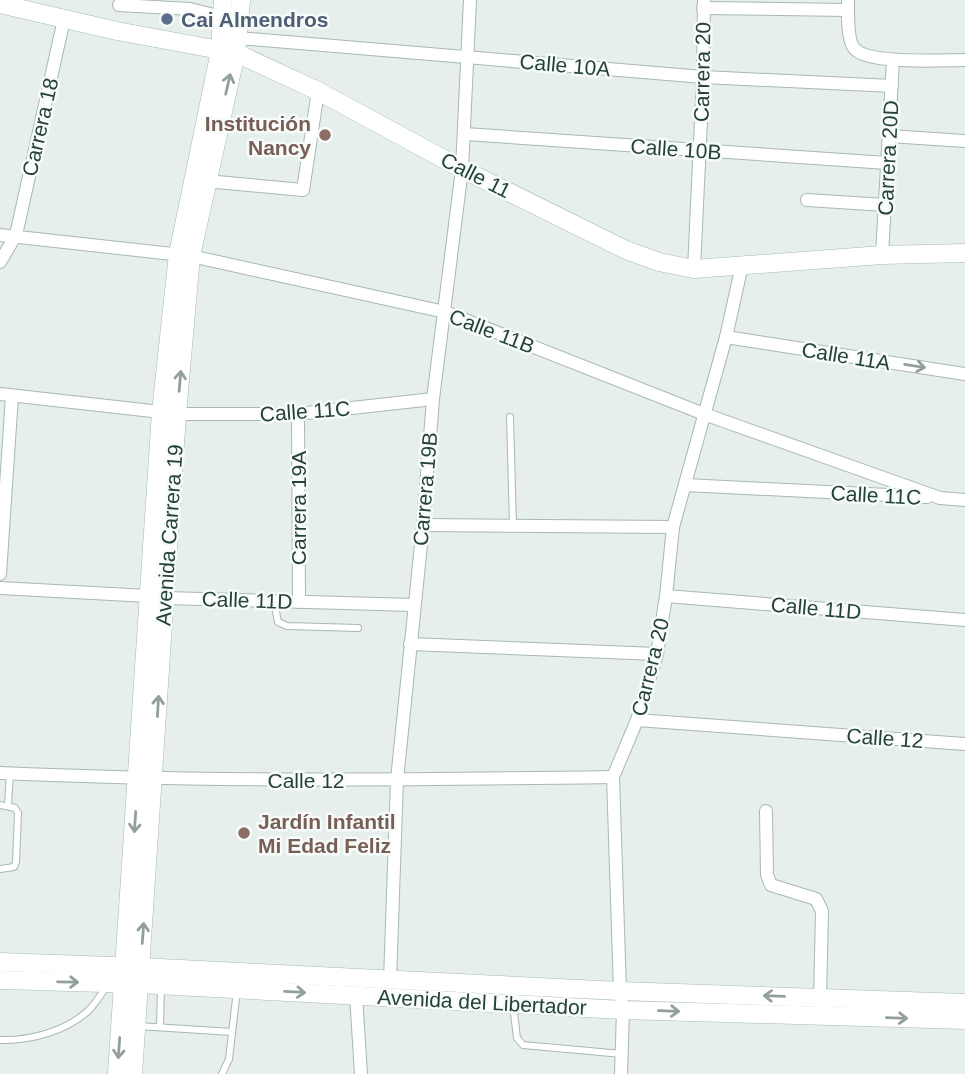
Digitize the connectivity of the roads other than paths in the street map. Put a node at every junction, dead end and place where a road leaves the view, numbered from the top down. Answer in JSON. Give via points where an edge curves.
{"nodes":[{"id":1,"x":240,"y":0,"type":"edge"},
{"id":2,"x":470,"y":0,"type":"edge"},
{"id":3,"x":120,"y":3,"type":"edge"},
{"id":4,"x":0,"y":4,"type":"edge"},
{"id":5,"x":704,"y":4,"type":"edge"},
{"id":6,"x":848,"y":5,"type":"edge"},
{"id":7,"x":223,"y":9,"type":"edge"},
{"id":8,"x":64,"y":19,"type":"junction"},
{"id":9,"x":117,"y":31,"type":"junction"},
{"id":10,"x":231,"y":48,"type":"junction"},
{"id":11,"x":467,"y":56,"type":"junction"},
{"id":12,"x":893,"y":60,"type":"junction"},
{"id":13,"x":965,"y":60,"type":"edge"},
{"id":14,"x":703,"y":77,"type":"junction"},
{"id":15,"x":892,"y":86,"type":"junction"},
{"id":16,"x":318,"y":91,"type":"junction"},
{"id":17,"x":465,"y":134,"type":"junction"},
{"id":18,"x":889,"y":136,"type":"junction"},
{"id":19,"x":965,"y":141,"type":"edge"},
{"id":20,"x":700,"y":151,"type":"junction"},
{"id":21,"x":887,"y":163,"type":"junction"},
{"id":22,"x":462,"y":169,"type":"junction"},
{"id":23,"x":206,"y":181,"type":"junction"},
{"id":24,"x":807,"y":200,"type":"dead end"},
{"id":25,"x":885,"y":205,"type":"junction"},
{"id":26,"x":0,"y":235,"type":"edge"},
{"id":27,"x":16,"y":235,"type":"junction"},
{"id":28,"x":965,"y":253,"type":"edge"},
{"id":29,"x":184,"y":255,"type":"junction"},
{"id":30,"x":882,"y":255,"type":"junction"},
{"id":31,"x":0,"y":262,"type":"edge"},
{"id":32,"x":741,"y":265,"type":"junction"},
{"id":33,"x":694,"y":269,"type":"junction"},
{"id":34,"x":445,"y":312,"type":"junction"},
{"id":35,"x":726,"y":337,"type":"junction"},
{"id":36,"x":965,"y":374,"type":"edge"},
{"id":37,"x":6,"y":395,"type":"edge"},
{"id":38,"x":433,"y":399,"type":"junction"},
{"id":39,"x":169,"y":413,"type":"junction"},
{"id":40,"x":298,"y":414,"type":"junction"},
{"id":41,"x":704,"y":414,"type":"junction"},
{"id":42,"x":510,"y":417,"type":"dead end"},
{"id":43,"x":686,"y":485,"type":"junction"},
{"id":44,"x":940,"y":498,"type":"junction"},
{"id":45,"x":965,"y":500,"type":"edge"},
{"id":46,"x":423,"y":525,"type":"junction"},
{"id":47,"x":513,"y":526,"type":"junction"},
{"id":48,"x":673,"y":527,"type":"junction"},
{"id":49,"x":0,"y":573,"type":"edge"},
{"id":50,"x":0,"y":588,"type":"edge"},
{"id":51,"x":666,"y":596,"type":"junction"},
{"id":52,"x":157,"y":597,"type":"junction"},
{"id":53,"x":274,"y":601,"type":"junction"},
{"id":54,"x":299,"y":601,"type":"junction"},
{"id":55,"x":414,"y":605,"type":"junction"},
{"id":56,"x":965,"y":620,"type":"edge"},
{"id":57,"x":358,"y":628,"type":"dead end"},
{"id":58,"x":410,"y":644,"type":"junction"},
{"id":59,"x":657,"y":654,"type":"junction"},
{"id":60,"x":638,"y":720,"type":"junction"},
{"id":61,"x":965,"y":744,"type":"edge"},
{"id":62,"x":5,"y":773,"type":"edge"},
{"id":63,"x":613,"y":777,"type":"junction"},
{"id":64,"x":146,"y":779,"type":"junction"},
{"id":65,"x":397,"y":780,"type":"junction"},
{"id":66,"x":4,"y":805,"type":"edge"},
{"id":67,"x":766,"y":811,"type":"dead end"},
{"id":68,"x":0,"y":869,"type":"edge"},
{"id":69,"x":0,"y":962,"type":"edge"},
{"id":70,"x":128,"y":976,"type":"junction"},
{"id":71,"x":0,"y":980,"type":"edge"},
{"id":72,"x":390,"y":980,"type":"junction"},
{"id":73,"x":162,"y":985,"type":"junction"},
{"id":74,"x":237,"y":989,"type":"junction"},
{"id":75,"x":620,"y":991,"type":"junction"},
{"id":76,"x":356,"y":995,"type":"junction"},
{"id":77,"x":820,"y":998,"type":"junction"},
{"id":78,"x":512,"y":1003,"type":"junction"},
{"id":79,"x":965,"y":1003,"type":"edge"},
{"id":80,"x":623,"y":1010,"type":"junction"},
{"id":81,"x":965,"y":1020,"type":"edge"},
{"id":82,"x":136,"y":1026,"type":"junction"},
{"id":83,"x":160,"y":1027,"type":"junction"},
{"id":84,"x":232,"y":1032,"type":"junction"},
{"id":85,"x":0,"y":1040,"type":"edge"},
{"id":86,"x":622,"y":1054,"type":"junction"},
{"id":87,"x":117,"y":1074,"type":"edge"},
{"id":88,"x":133,"y":1074,"type":"edge"},
{"id":89,"x":222,"y":1074,"type":"edge"},
{"id":90,"x":361,"y":1074,"type":"edge"},
{"id":91,"x":621,"y":1074,"type":"edge"}],
"edges":[{"from":1,"to":10,"type":"main road","name":"Avenida Carrera 19"},
{"from":2,"to":11,"type":"street","name":"Carrera 19B"},
{"from":3,"to":7,"type":"street"},
{"from":3,"to":9,"type":"street"},
{"from":4,"to":8,"type":"main road","name":"Calle 11"},
{"from":5,"to":6,"type":"street"},
{"from":5,"to":14,"type":"street","name":"Carrera 20"},
{"from":6,"to":12,"type":"street","via":[[854,49]]},
{"from":7,"to":10,"type":"main road","name":"Avenida Carrera 19"},
{"from":8,"to":9,"type":"main road","name":"Calle 11"},
{"from":8,"to":27,"type":"street","name":"Carrera 18"},
{"from":9,"to":10,"type":"main road","name":"Calle 11"},
{"from":10,"to":11,"type":"street","name":"Calle 10A"},
{"from":10,"to":16,"type":"main road","name":"Calle 11"},
{"from":23,"to":10,"type":"main road","name":"Avenida Carrera 19","one_way":true},
{"from":10,"to":29,"type":"main road","name":"Avenida Carrera 19"},
{"from":11,"to":14,"type":"street","name":"Calle 10A"},
{"from":11,"to":17,"type":"street","name":"Carrera 19B"},
{"from":12,"to":13,"type":"street"},
{"from":12,"to":15,"type":"street","name":"Carrera 20D"},
{"from":14,"to":15,"type":"street","name":"Calle 10A"},
{"from":14,"to":20,"type":"street","name":"Carrera 20"},
{"from":15,"to":18,"type":"street","name":"Carrera 20D"},
{"from":16,"to":22,"type":"main road","name":"Calle 11"},
{"from":16,"to":23,"type":"street","via":[[303,190]]},
{"from":17,"to":20,"type":"street","name":"Calle 10B"},
{"from":17,"to":22,"type":"street","name":"Carrera 19B"},
{"from":18,"to":19,"type":"street"},
{"from":18,"to":21,"type":"street","name":"Carrera 20D"},
{"from":20,"to":21,"type":"street","name":"Calle 10B"},
{"from":20,"to":33,"type":"street","name":"Carrera 20"},
{"from":21,"to":25,"type":"street","name":"Carrera 20D"},
{"from":22,"to":33,"type":"main road","name":"Calle 11","via":[[626,250]]},
{"from":22,"to":34,"type":"street","name":"Carrera 19B"},
{"from":23,"to":29,"type":"main road","name":"Avenida Carrera 19"},
{"from":24,"to":25,"type":"street"},
{"from":25,"to":30,"type":"street","name":"Carrera 20D"},
{"from":26,"to":27,"type":"street","name":"Calle 11B"},
{"from":27,"to":29,"type":"street","name":"Calle 11B"},
{"from":27,"to":31,"type":"street","name":"Carrera 18"},
{"from":28,"to":30,"type":"main road","name":"Calle 11"},
{"from":29,"to":34,"type":"street","name":"Calle 11B"},
{"from":29,"to":39,"type":"main road","name":"Avenida Carrera 19"},
{"from":30,"to":32,"type":"main road","name":"Calle 11"},
{"from":32,"to":33,"type":"main road","name":"Calle 11"},
{"from":32,"to":35,"type":"street","name":"Carrera 20"},
{"from":34,"to":38,"type":"street","name":"Carrera 19B"},
{"from":34,"to":41,"type":"street","name":"Calle 11B"},
{"from":35,"to":36,"type":"street","name":"Calle 11A","one_way":true},
{"from":35,"to":41,"type":"street","name":"Carrera 20"},
{"from":37,"to":39,"type":"street","name":"Calle 11C"},
{"from":37,"to":49,"type":"street"},
{"from":38,"to":40,"type":"street","name":"Calle 11C"},
{"from":38,"to":46,"type":"street","name":"Carrera 19B"},
{"from":39,"to":40,"type":"street","name":"Calle 11C"},
{"from":39,"to":52,"type":"main road","name":"Avenida Carrera 19"},
{"from":40,"to":54,"type":"street","name":"Carrera 19A"},
{"from":41,"to":43,"type":"street","name":"Carrera 20"},
{"from":41,"to":44,"type":"street","name":"Calle 11B"},
{"from":42,"to":47,"type":"lane"},
{"from":43,"to":44,"type":"street","name":"Calle 11C"},
{"from":43,"to":48,"type":"street","name":"Carrera 20"},
{"from":44,"to":45,"type":"street","name":"Calle 11B"},
{"from":46,"to":47,"type":"street"},
{"from":46,"to":55,"type":"street","name":"Carrera 19B"},
{"from":47,"to":48,"type":"street"},
{"from":48,"to":51,"type":"street","name":"Carrera 20"},
{"from":50,"to":52,"type":"street","name":"Calle 11D"},
{"from":51,"to":56,"type":"street","name":"Calle 11D"},
{"from":51,"to":59,"type":"street","name":"Carrera 20"},
{"from":52,"to":53,"type":"street","name":"Calle 11D"},
{"from":52,"to":64,"type":"main road","name":"Avenida Carrera 19"},
{"from":53,"to":54,"type":"street","name":"Calle 11D"},
{"from":53,"to":57,"type":"lane","via":[[278,622],[287,626]]},
{"from":54,"to":55,"type":"street","name":"Calle 11D"},
{"from":55,"to":58,"type":"street","name":"Carrera 19B"},
{"from":58,"to":59,"type":"street"},
{"from":58,"to":65,"type":"street","name":"Carrera 19B"},
{"from":59,"to":60,"type":"street","name":"Carrera 20"},
{"from":60,"to":61,"type":"street","name":"Calle 12"},
{"from":60,"to":63,"type":"street","name":"Carrera 20"},
{"from":62,"to":64,"type":"street","name":"Calle 12"},
{"from":62,"to":66,"type":"lane"},
{"from":63,"to":65,"type":"street","name":"Calle 12"},
{"from":63,"to":75,"type":"street","name":"Carrera 20"},
{"from":64,"to":65,"type":"street","name":"Calle 12"},
{"from":64,"to":70,"type":"main road","name":"Avenida Carrera 19"},
{"from":65,"to":72,"type":"street","name":"Carrera 19B"},
{"from":66,"to":68,"type":"lane","via":[[18,813],[16,862],[14,867]]},
{"from":67,"to":77,"type":"street","via":[[771,885],[816,899],[822,911]]},
{"from":69,"to":70,"type":"main road","name":"Avenida del Libertador"},
{"from":71,"to":70,"type":"main road","name":"Avenida del Libertador","one_way":true},
{"from":70,"to":72,"type":"main road","name":"Avenida del Libertador"},
{"from":70,"to":73,"type":"main road","name":"Avenida del Libertador"},
{"from":70,"to":82,"type":"main road","name":"Avenida Carrera 19"},
{"from":70,"to":85,"type":"lane","via":[[63,1026],[40,1035]]},
{"from":70,"to":87,"type":"main road","name":"Avenida Carrera 19","one_way":true},
{"from":72,"to":75,"type":"main road","name":"Avenida del Libertador"},
{"from":73,"to":74,"type":"main road","name":"Avenida del Libertador"},
{"from":73,"to":83,"type":"lane"},
{"from":74,"to":76,"type":"main road","name":"Avenida del Libertador","one_way":true},
{"from":74,"to":84,"type":"lane"},
{"from":77,"to":75,"type":"main road","name":"Avenida del Libertador","one_way":true},
{"from":75,"to":80,"type":"street","name":"Carrera 20"},
{"from":76,"to":78,"type":"main road","name":"Avenida del Libertador"},
{"from":76,"to":90,"type":"street"},
{"from":77,"to":79,"type":"main road","name":"Avenida del Libertador"},
{"from":78,"to":80,"type":"main road","name":"Avenida del Libertador"},
{"from":78,"to":86,"type":"lane","via":[[517,1038],[523,1045]]},
{"from":80,"to":81,"type":"main road","name":"Avenida del Libertador","one_way":true},
{"from":80,"to":86,"type":"street","name":"Carrera 20"},
{"from":82,"to":83,"type":"lane"},
{"from":82,"to":88,"type":"main road","name":"Avenida Carrera 19"},
{"from":83,"to":84,"type":"lane"},
{"from":84,"to":89,"type":"lane"},
{"from":86,"to":91,"type":"street","name":"Carrera 20"}]}
